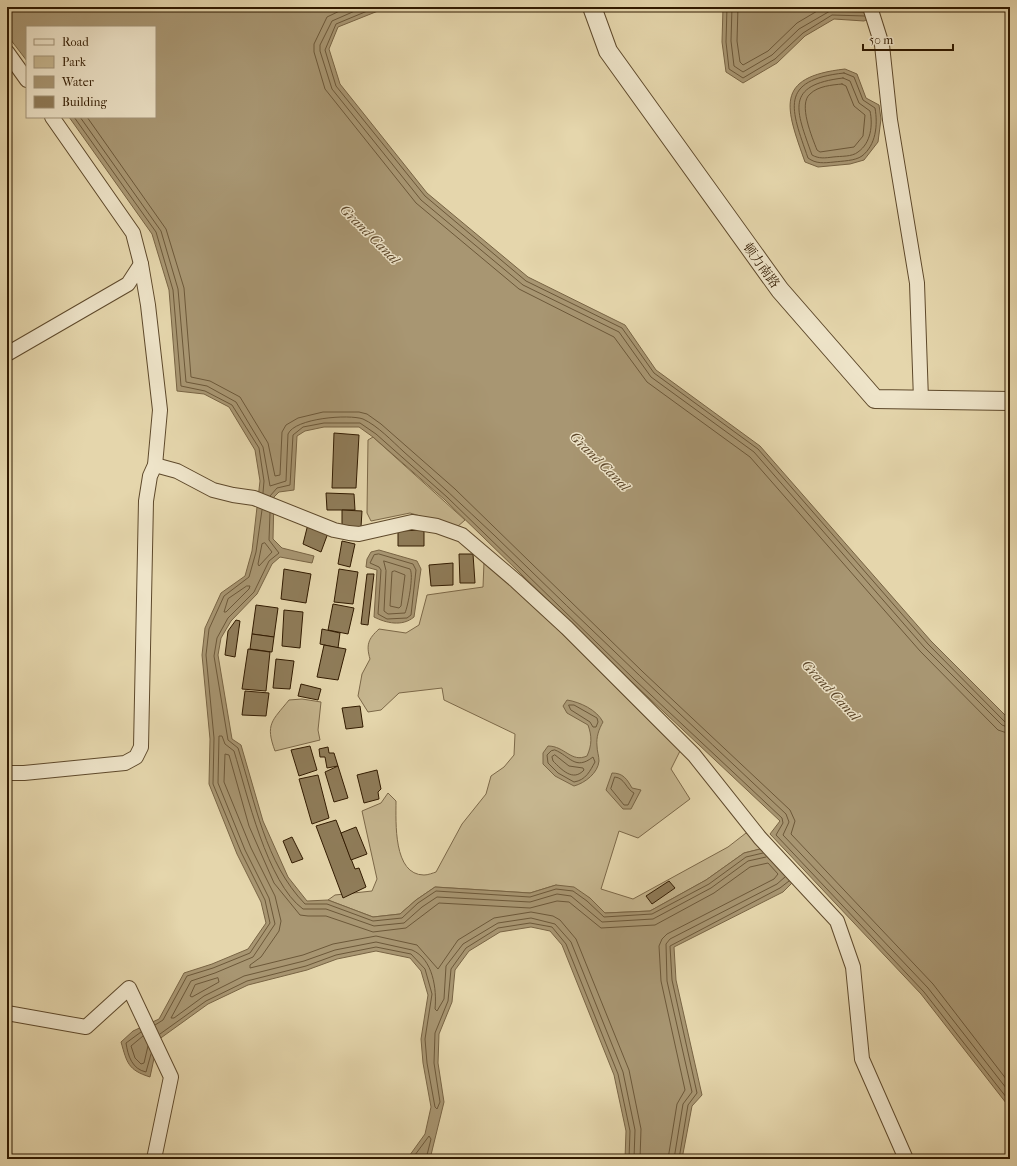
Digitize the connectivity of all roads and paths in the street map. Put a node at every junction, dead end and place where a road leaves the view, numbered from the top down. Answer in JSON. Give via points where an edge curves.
{"nodes":[{"id":1,"x":592,"y":7,"type":"edge"},
{"id":2,"x":870,"y":7,"type":"edge"},
{"id":3,"x":7,"y":52,"type":"edge"},
{"id":4,"x":26,"y":79,"type":"edge"},
{"id":5,"x":53,"y":118,"type":"edge"},
{"id":6,"x":141,"y":264,"type":"junction"},
{"id":7,"x":7,"y":354,"type":"edge"},
{"id":8,"x":922,"y":400,"type":"junction"},
{"id":9,"x":1010,"y":401,"type":"edge"},
{"id":10,"x":155,"y":465,"type":"junction"},
{"id":11,"x":7,"y":773,"type":"edge"},
{"id":12,"x":7,"y":1013,"type":"edge"},
{"id":13,"x":154,"y":1159,"type":"edge"},
{"id":14,"x":906,"y":1159,"type":"edge"}],
"edges":[{"from":1,"to":8,"type":"street","name":"顿力南路","via":[[608,51],[780,290],[874,399]]},
{"from":2,"to":8,"type":"street","via":[[882,45],[890,120],[917,283]]},
{"from":3,"to":4,"type":"street"},
{"from":5,"to":6,"type":"street","via":[[133,233]]},
{"from":6,"to":7,"type":"street","via":[[128,284]]},
{"from":6,"to":10,"type":"street","via":[[160,410]]},
{"from":8,"to":9,"type":"street","name":"顿力南路"},
{"from":10,"to":11,"type":"street","via":[[150,476],[146,501],[141,747],[136,757],[125,763]]},
{"from":10,"to":14,"type":"street","via":[[177,471],[213,490],[254,498],[334,530],[359,534],[412,522],[462,534],[567,628],[694,755],[760,838],[837,921],[853,967],[862,1059]]},
{"from":12,"to":13,"type":"street","via":[[86,1026],[129,988],[171,1077]]}]}
